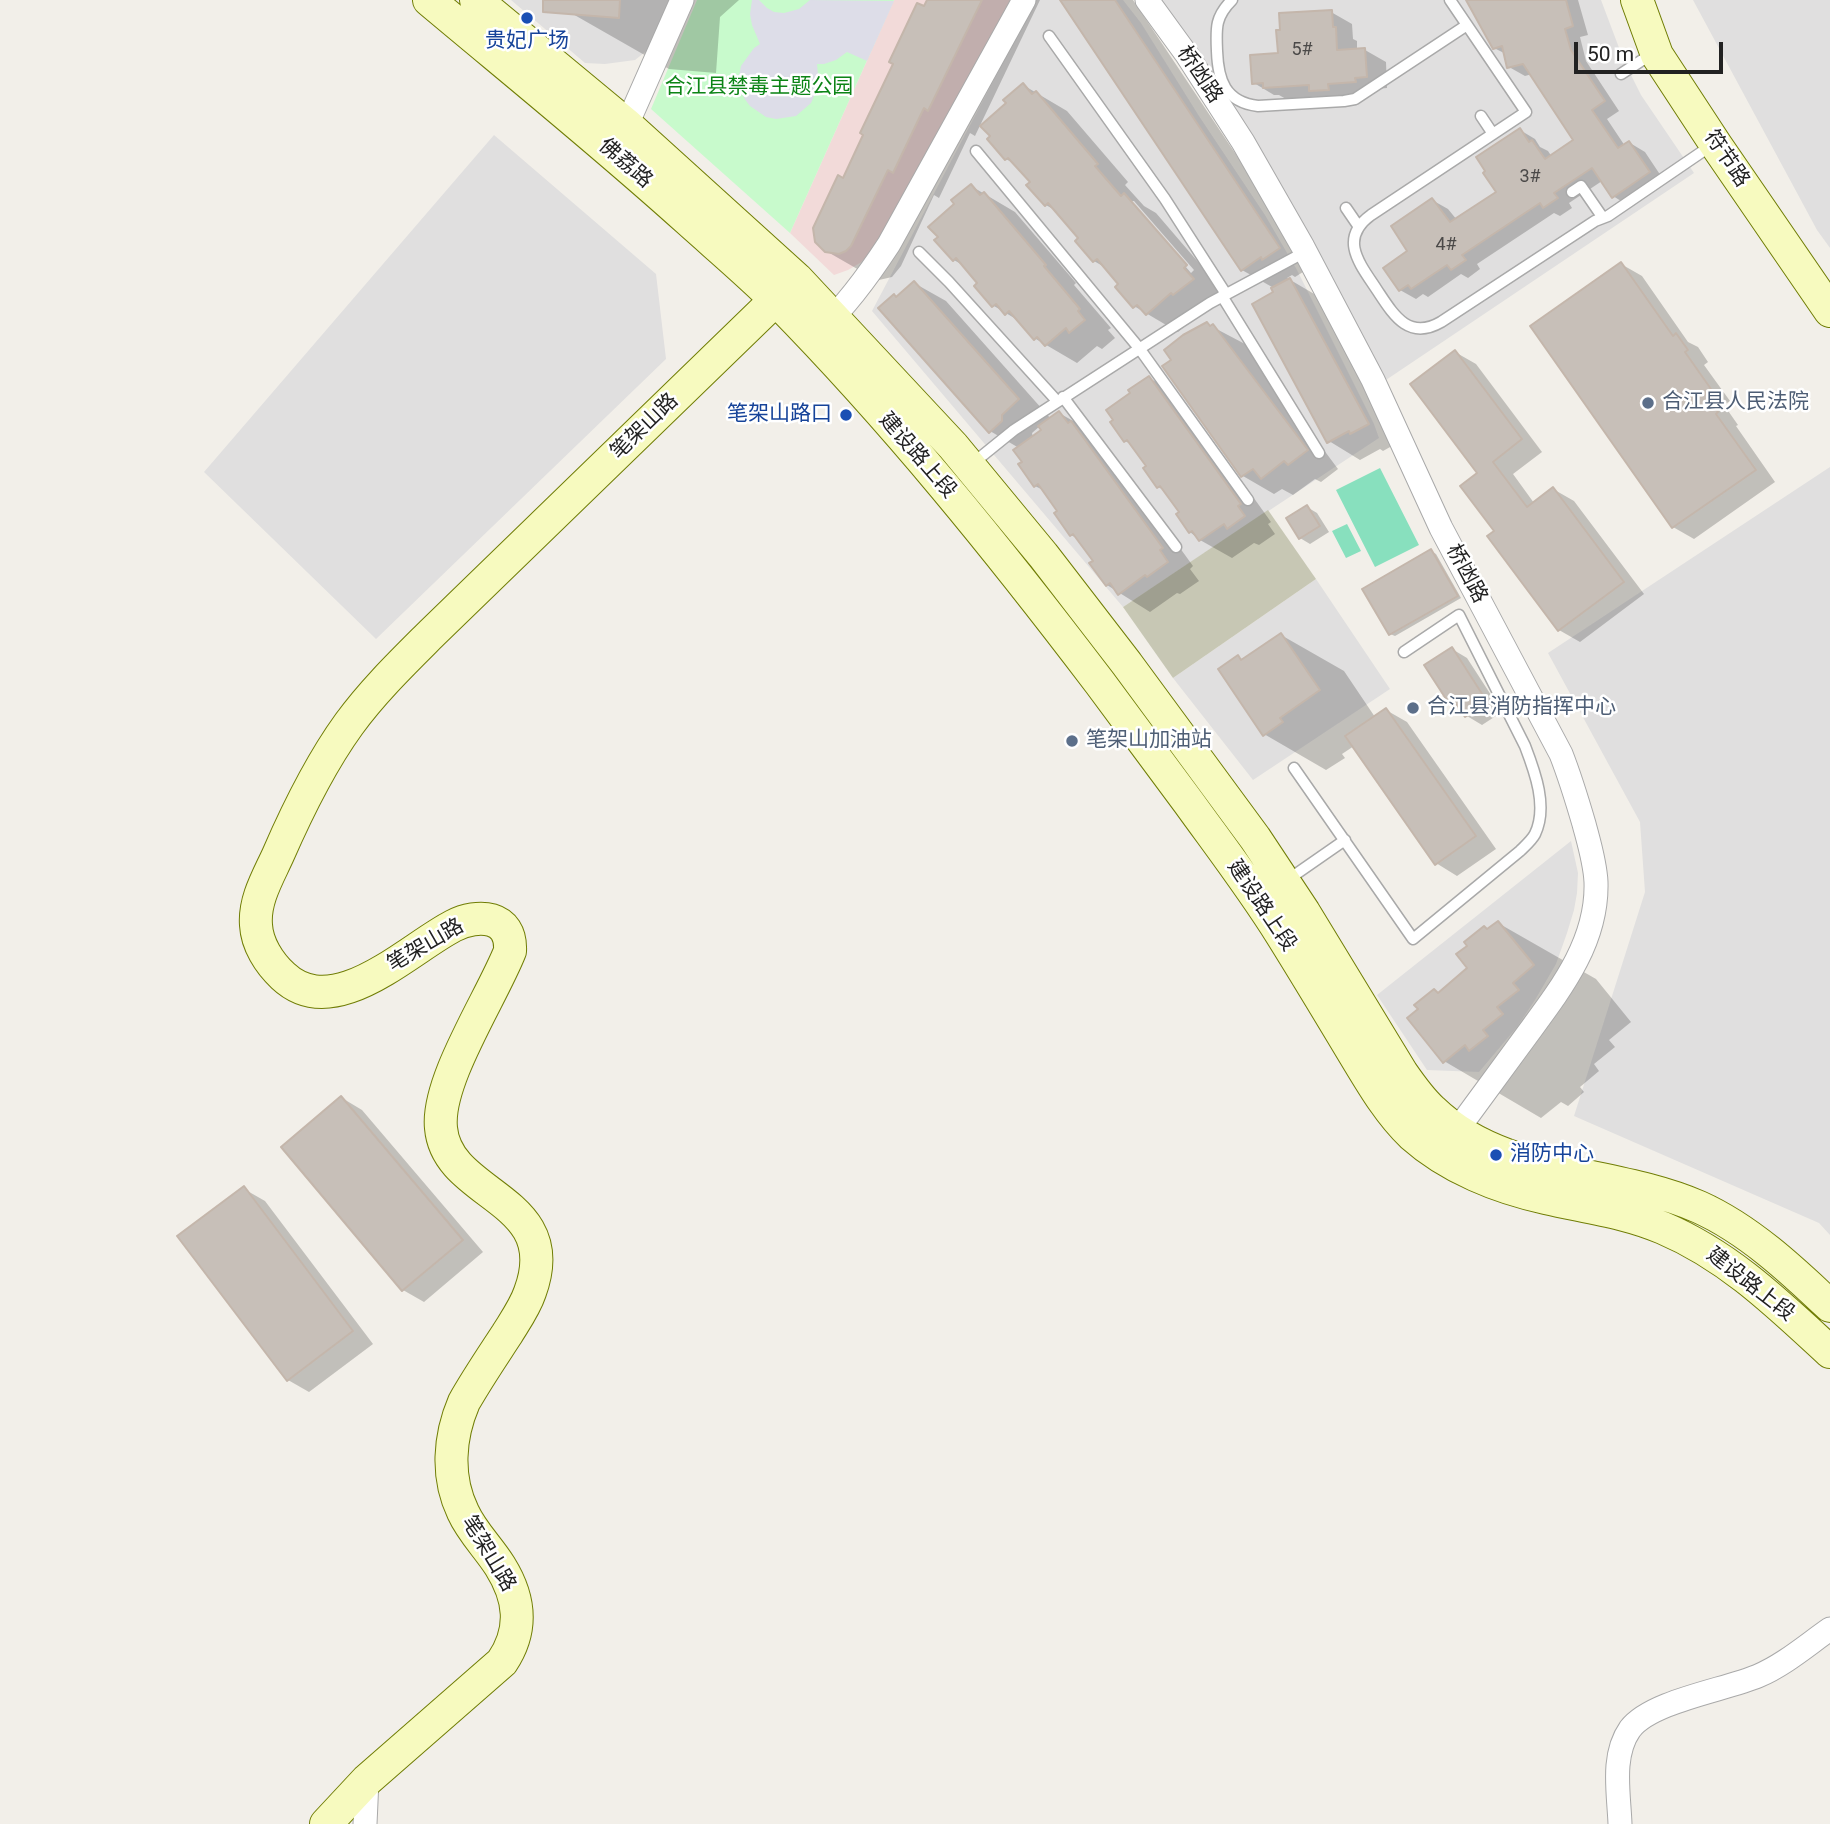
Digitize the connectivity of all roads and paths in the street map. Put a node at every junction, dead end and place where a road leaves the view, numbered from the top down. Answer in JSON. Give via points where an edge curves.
{"nodes":[{"id":1,"x":429,"y":0,"type":"edge"},
{"id":2,"x":476,"y":0,"type":"edge"},
{"id":3,"x":682,"y":0,"type":"edge"},
{"id":4,"x":1024,"y":0,"type":"edge"},
{"id":5,"x":1147,"y":0,"type":"edge"},
{"id":6,"x":1232,"y":0,"type":"edge"},
{"id":7,"x":1450,"y":0,"type":"edge"},
{"id":8,"x":1637,"y":0,"type":"edge"},
{"id":9,"x":1467,"y":25,"type":"junction"},
{"id":10,"x":1049,"y":36,"type":"dead end"},
{"id":11,"x":1656,"y":51,"type":"junction"},
{"id":12,"x":1621,"y":74,"type":"dead end"},
{"id":13,"x":1481,"y":116,"type":"dead end"},
{"id":14,"x":627,"y":125,"type":"junction"},
{"id":15,"x":1493,"y":134,"type":"junction"},
{"id":16,"x":1714,"y":144,"type":"junction"},
{"id":17,"x":976,"y":152,"type":"dead end"},
{"id":18,"x":615,"y":154,"type":"junction"},
{"id":19,"x":1572,"y":192,"type":"dead end"},
{"id":20,"x":1346,"y":208,"type":"dead end"},
{"id":21,"x":1602,"y":218,"type":"junction"},
{"id":22,"x":1359,"y":227,"type":"junction"},
{"id":23,"x":919,"y":252,"type":"dead end"},
{"id":24,"x":1305,"y":252,"type":"junction"},
{"id":25,"x":786,"y":289,"type":"junction"},
{"id":26,"x":1224,"y":295,"type":"junction"},
{"id":27,"x":1830,"y":311,"type":"edge"},
{"id":28,"x":823,"y":328,"type":"junction"},
{"id":29,"x":1139,"y":348,"type":"junction"},
{"id":30,"x":1060,"y":399,"type":"junction"},
{"id":31,"x":1319,"y":453,"type":"dead end"},
{"id":32,"x":970,"y":466,"type":"junction"},
{"id":33,"x":1248,"y":500,"type":"dead end"},
{"id":34,"x":1176,"y":547,"type":"dead end"},
{"id":35,"x":1404,"y":652,"type":"dead end"},
{"id":36,"x":1294,"y":768,"type":"dead end"},
{"id":37,"x":1345,"y":841,"type":"junction"},
{"id":38,"x":1271,"y":892,"type":"junction"},
{"id":39,"x":1457,"y":1130,"type":"junction"},
{"id":40,"x":1438,"y":1155,"type":"junction"},
{"id":41,"x":1830,"y":1306,"type":"edge"},
{"id":42,"x":1830,"y":1352,"type":"edge"},
{"id":43,"x":1830,"y":1629,"type":"edge"},
{"id":44,"x":367,"y":1780,"type":"junction"},
{"id":45,"x":326,"y":1824,"type":"edge"},
{"id":46,"x":365,"y":1824,"type":"edge"},
{"id":47,"x":1620,"y":1824,"type":"edge"}],
"edges":[{"from":1,"to":18,"type":"main road","name":"佛荔路"},
{"from":2,"to":14,"type":"main road","name":"佛荔路"},
{"from":3,"to":14,"type":"street"},
{"from":4,"to":28,"type":"street","via":[[889,244]]},
{"from":5,"to":24,"type":"street","name":"桥凼路","via":[[1243,142]]},
{"from":6,"to":9,"type":"lane","via":[[1217,23],[1219,75],[1232,96],[1258,106],[1355,99]]},
{"from":7,"to":9,"type":"lane"},
{"from":8,"to":11,"type":"main road","name":"符节路"},
{"from":9,"to":15,"type":"lane","via":[[1526,111]]},
{"from":10,"to":26,"type":"lane","via":[[1165,199]]},
{"from":11,"to":12,"type":"lane"},
{"from":11,"to":16,"type":"main road","name":"符节路"},
{"from":13,"to":15,"type":"lane"},
{"from":14,"to":18,"type":"street"},
{"from":14,"to":25,"type":"main road","name":"佛荔路"},
{"from":15,"to":22,"type":"lane"},
{"from":16,"to":21,"type":"lane"},
{"from":16,"to":27,"type":"main road","name":"符节路"},
{"from":17,"to":29,"type":"lane"},
{"from":18,"to":25,"type":"main road","name":"佛荔路"},
{"from":19,"to":21,"type":"lane","via":[[1581,186]]},
{"from":20,"to":22,"type":"lane"},
{"from":21,"to":22,"type":"lane","via":[[1441,323],[1420,329],[1394,315],[1358,261],[1354,243]]},
{"from":23,"to":30,"type":"lane"},
{"from":24,"to":26,"type":"lane"},
{"from":24,"to":39,"type":"street","name":"桥凼路","via":[[1373,380],[1441,528],[1561,754],[1593,855],[1595,898],[1583,950]]},
{"from":25,"to":28,"type":"main road","name":"佛荔路"},
{"from":25,"to":44,"type":"main road","name":"笔架山路","via":[[382,684],[350,722],[318,772],[258,901],[256,927],[266,954],[284,977],[313,992],[370,978],[469,920],[499,923],[511,942],[446,1092],[440,1128],[444,1144],[463,1171],[515,1212],[536,1247],[530,1293],[464,1402],[451,1448],[461,1510],[510,1585],[517,1623],[502,1662]]},
{"from":26,"to":29,"type":"lane"},
{"from":26,"to":31,"type":"lane"},
{"from":28,"to":32,"type":"main road","name":"建设路上段"},
{"from":28,"to":38,"type":"main road","name":"建设路上段","via":[[1101,684],[1228,857]]},
{"from":29,"to":30,"type":"lane"},
{"from":29,"to":33,"type":"lane"},
{"from":30,"to":32,"type":"lane"},
{"from":30,"to":34,"type":"lane"},
{"from":32,"to":38,"type":"main road","name":"建设路上段","via":[[1127,664],[1255,838]]},
{"from":35,"to":37,"type":"lane","via":[[1459,615],[1532,764],[1540,798],[1535,834],[1413,939]]},
{"from":36,"to":37,"type":"lane"},
{"from":37,"to":38,"type":"lane"},
{"from":38,"to":39,"type":"main road","name":"建设路上段","via":[[1419,1096]]},
{"from":38,"to":40,"type":"main road","name":"建设路上段","via":[[1278,929],[1375,1088],[1412,1135]]},
{"from":39,"to":40,"type":"street","name":"桥凼路"},
{"from":39,"to":41,"type":"main road","name":"建设路上段","via":[[1513,1157],[1699,1207],[1758,1244]]},
{"from":40,"to":42,"type":"main road","name":"建设路上段","via":[[1503,1186],[1659,1226],[1707,1249],[1737,1269]]},
{"from":43,"to":47,"type":"street","via":[[1758,1676],[1671,1704],[1631,1728],[1621,1747],[1617,1771]]},
{"from":44,"to":45,"type":"main road","name":"笔架山路"},
{"from":44,"to":46,"type":"street"}]}
